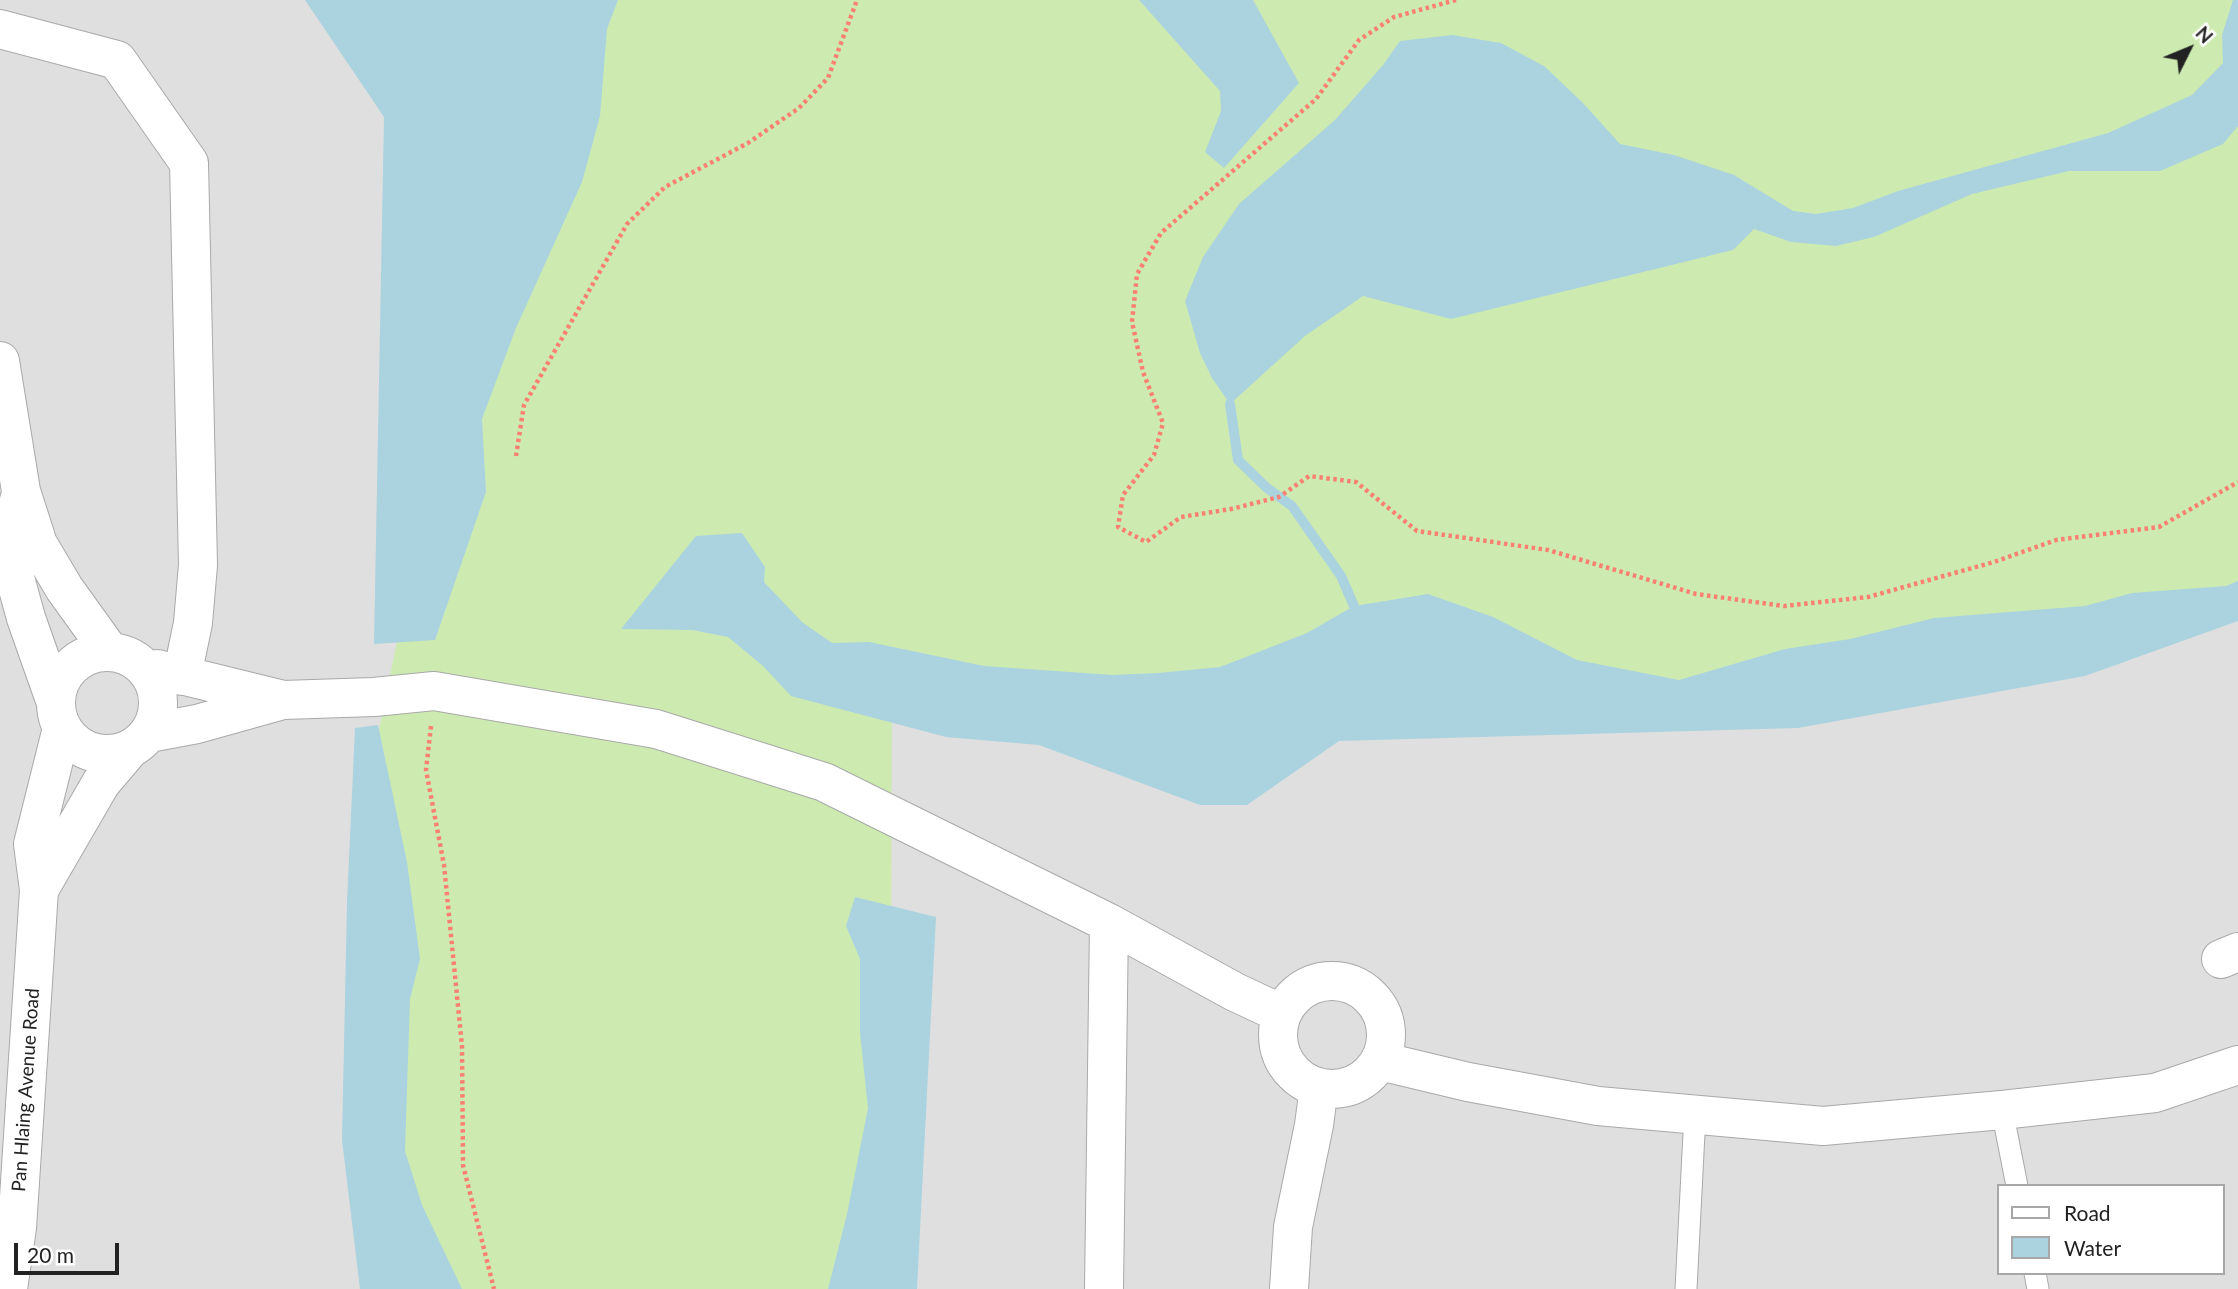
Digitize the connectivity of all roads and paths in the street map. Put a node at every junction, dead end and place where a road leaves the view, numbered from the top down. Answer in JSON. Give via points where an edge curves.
{"nodes":[{"id":1,"x":857,"y":0,"type":"edge"},
{"id":2,"x":1456,"y":0,"type":"edge"},
{"id":3,"x":0,"y":29,"type":"edge"},
{"id":4,"x":0,"y":361,"type":"edge"},
{"id":5,"x":516,"y":456,"type":"dead end"},
{"id":6,"x":2238,"y":482,"type":"edge"},
{"id":7,"x":21,"y":491,"type":"junction"},
{"id":8,"x":125,"y":658,"type":"junction"},
{"id":9,"x":182,"y":676,"type":"junction"},
{"id":10,"x":434,"y":691,"type":"junction"},
{"id":11,"x":283,"y":700,"type":"junction"},
{"id":12,"x":59,"y":715,"type":"junction"},
{"id":13,"x":139,"y":741,"type":"junction"},
{"id":14,"x":39,"y":890,"type":"junction"},
{"id":15,"x":1109,"y":923,"type":"junction"},
{"id":16,"x":1282,"y":1014,"type":"junction"},
{"id":17,"x":1380,"y":1061,"type":"junction"},
{"id":18,"x":2238,"y":1065,"type":"edge"},
{"id":19,"x":1319,"y":1087,"type":"junction"},
{"id":20,"x":2002,"y":1110,"type":"junction"},
{"id":21,"x":1695,"y":1114,"type":"junction"},
{"id":22,"x":2017,"y":1184,"type":"edge"},
{"id":23,"x":8,"y":1289,"type":"edge"},
{"id":24,"x":494,"y":1289,"type":"edge"},
{"id":25,"x":1104,"y":1289,"type":"edge"},
{"id":26,"x":1289,"y":1289,"type":"edge"},
{"id":27,"x":1686,"y":1289,"type":"edge"}],
"edges":[{"from":1,"to":5,"type":"path","via":[[828,78],[799,108],[748,143],[665,187],[627,224],[524,405]]},
{"from":2,"to":6,"type":"path","via":[[1394,17],[1359,40],[1316,99],[1161,233],[1137,274],[1132,322],[1143,372],[1163,423],[1154,455],[1123,495],[1118,527],[1146,542],[1181,517],[1279,497],[1309,476],[1356,482],[1417,530],[1548,550],[1696,594],[1784,606],[1868,597],[2056,540],[2159,527]]},
{"from":3,"to":9,"type":"street","via":[[117,60],[189,163],[198,565]]},
{"from":4,"to":7,"type":"street"},
{"from":7,"to":8,"type":"street","via":[[38,544],[64,589]]},
{"from":7,"to":12,"type":"street","via":[[13,536],[14,574]]},
{"from":8,"to":9,"type":"street"},
{"from":8,"to":12,"type":"street","via":[[93,654],[77,662],[59,685]]},
{"from":8,"to":13,"type":"street","via":[[152,679],[158,696],[158,711]]},
{"from":9,"to":11,"type":"street"},
{"from":10,"to":11,"type":"street"},
{"from":10,"to":15,"type":"street","via":[[656,729],[824,782]]},
{"from":10,"to":24,"type":"path","via":[[426,770],[444,864],[462,1046],[463,1165]]},
{"from":11,"to":13,"type":"street"},
{"from":12,"to":13,"type":"street","via":[[71,739],[94,753],[112,754]]},
{"from":12,"to":14,"type":"street","name":"Pan Hlaing Avenue Road","via":[[33,844]]},
{"from":13,"to":14,"type":"street","via":[[101,783]]},
{"from":14,"to":23,"type":"street","name":"Pan Hlaing Avenue Road","via":[[17,1227]]},
{"from":15,"to":16,"type":"street"},
{"from":15,"to":25,"type":"street"},
{"from":16,"to":17,"type":"street","via":[[1302,989],[1328,981],[1352,984],[1372,999],[1385,1021],[1387,1043]]},
{"from":16,"to":19,"type":"street","via":[[1280,1051],[1295,1075]]},
{"from":17,"to":19,"type":"street","via":[[1366,1078],[1343,1088]]},
{"from":17,"to":21,"type":"street","via":[[1598,1107]]},
{"from":18,"to":20,"type":"street","via":[[2155,1093]]},
{"from":19,"to":26,"type":"street","via":[[1293,1227]]},
{"from":20,"to":21,"type":"street","via":[[1823,1126]]},
{"from":20,"to":22,"type":"lane"},
{"from":21,"to":27,"type":"lane"}]}
